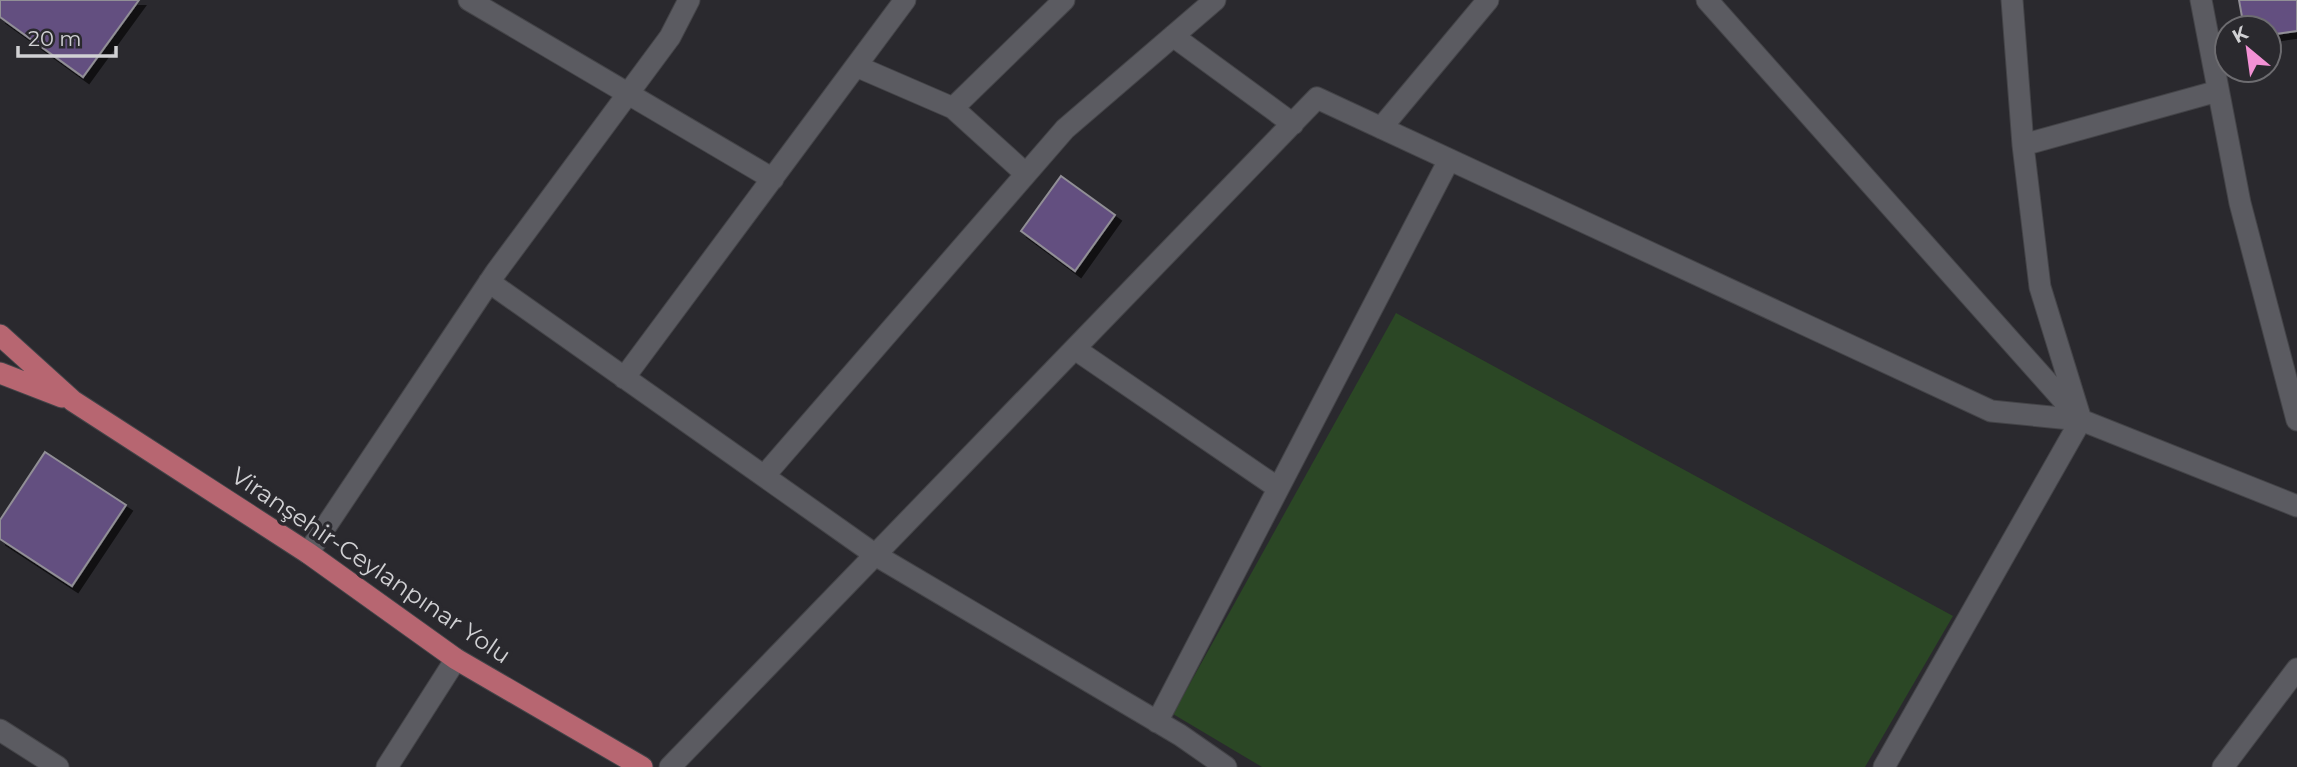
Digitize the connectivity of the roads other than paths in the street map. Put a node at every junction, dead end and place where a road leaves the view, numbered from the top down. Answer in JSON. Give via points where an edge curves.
{"nodes":[{"id":1,"x":469,"y":0,"type":"edge"},
{"id":2,"x":689,"y":0,"type":"edge"},
{"id":3,"x":905,"y":0,"type":"edge"},
{"id":4,"x":1064,"y":0,"type":"edge"},
{"id":5,"x":1215,"y":0,"type":"edge"},
{"id":6,"x":1488,"y":0,"type":"edge"},
{"id":7,"x":1707,"y":0,"type":"edge"},
{"id":8,"x":2012,"y":0,"type":"edge"},
{"id":9,"x":2201,"y":0,"type":"edge"},
{"id":10,"x":1174,"y":36,"type":"junction"},
{"id":11,"x":856,"y":66,"type":"junction"},
{"id":12,"x":2218,"y":91,"type":"junction"},
{"id":13,"x":628,"y":94,"type":"junction"},
{"id":14,"x":953,"y":108,"type":"junction"},
{"id":15,"x":1293,"y":124,"type":"junction"},
{"id":16,"x":1381,"y":128,"type":"junction"},
{"id":17,"x":2023,"y":145,"type":"junction"},
{"id":18,"x":1449,"y":160,"type":"junction"},
{"id":19,"x":1026,"y":174,"type":"junction"},
{"id":20,"x":773,"y":179,"type":"junction"},
{"id":21,"x":489,"y":282,"type":"junction"},
{"id":22,"x":0,"y":335,"type":"edge"},
{"id":23,"x":1075,"y":349,"type":"junction"},
{"id":24,"x":0,"y":373,"type":"edge"},
{"id":25,"x":624,"y":378,"type":"junction"},
{"id":26,"x":73,"y":401,"type":"junction"},
{"id":27,"x":2296,"y":411,"type":"edge"},
{"id":28,"x":2081,"y":420,"type":"junction"},
{"id":29,"x":764,"y":476,"type":"junction"},
{"id":30,"x":1278,"y":488,"type":"junction"},
{"id":31,"x":2297,"y":506,"type":"edge"},
{"id":32,"x":307,"y":553,"type":"junction"},
{"id":33,"x":877,"y":556,"type":"junction"},
{"id":34,"x":456,"y":659,"type":"junction"},
{"id":35,"x":2297,"y":669,"type":"edge"},
{"id":36,"x":1157,"y":722,"type":"junction"},
{"id":37,"x":0,"y":730,"type":"edge"},
{"id":38,"x":631,"y":764,"type":"edge"},
{"id":39,"x":58,"y":767,"type":"edge"},
{"id":40,"x":387,"y":767,"type":"edge"},
{"id":41,"x":670,"y":767,"type":"edge"},
{"id":42,"x":1226,"y":767,"type":"edge"},
{"id":43,"x":1884,"y":767,"type":"edge"},
{"id":44,"x":2223,"y":767,"type":"edge"}],
"edges":[{"from":1,"to":13,"type":"street"},
{"from":2,"to":13,"type":"street","via":[[670,37]]},
{"from":3,"to":11,"type":"street"},
{"from":4,"to":14,"type":"street"},
{"from":5,"to":10,"type":"street"},
{"from":6,"to":16,"type":"street"},
{"from":7,"to":28,"type":"street"},
{"from":8,"to":17,"type":"street"},
{"from":9,"to":12,"type":"street"},
{"from":10,"to":15,"type":"street"},
{"from":10,"to":19,"type":"street","via":[[1065,129]]},
{"from":11,"to":14,"type":"street"},
{"from":11,"to":20,"type":"street"},
{"from":12,"to":17,"type":"street"},
{"from":12,"to":27,"type":"street","via":[[2240,204]]},
{"from":13,"to":20,"type":"street"},
{"from":13,"to":21,"type":"street"},
{"from":14,"to":19,"type":"street"},
{"from":15,"to":16,"type":"street","via":[[1317,98]]},
{"from":15,"to":23,"type":"street"},
{"from":16,"to":18,"type":"street"},
{"from":17,"to":28,"type":"street","via":[[2040,287]]},
{"from":18,"to":28,"type":"street","via":[[1991,411]]},
{"from":18,"to":30,"type":"street"},
{"from":19,"to":29,"type":"street"},
{"from":20,"to":25,"type":"street"},
{"from":21,"to":25,"type":"street"},
{"from":21,"to":32,"type":"street"},
{"from":22,"to":26,"type":"main road","name":"Viranşehir-Ceylanpınar Yolu"},
{"from":23,"to":30,"type":"street"},
{"from":23,"to":33,"type":"street"},
{"from":24,"to":26,"type":"main road","name":"Viranşehir-Ceylanpınar Yolu"},
{"from":25,"to":29,"type":"street"},
{"from":26,"to":32,"type":"main road","name":"Viranşehir-Ceylanpınar Yolu"},
{"from":28,"to":31,"type":"street"},
{"from":28,"to":43,"type":"street"},
{"from":29,"to":33,"type":"street"},
{"from":30,"to":36,"type":"street"},
{"from":32,"to":34,"type":"main road","name":"Viranşehir-Ceylanpınar Yolu"},
{"from":33,"to":36,"type":"street"},
{"from":33,"to":41,"type":"street"},
{"from":34,"to":38,"type":"main road","name":"Viranşehir-Ceylanpınar Yolu"},
{"from":34,"to":40,"type":"street"},
{"from":35,"to":44,"type":"street"},
{"from":36,"to":42,"type":"street"},
{"from":37,"to":39,"type":"street"}]}
